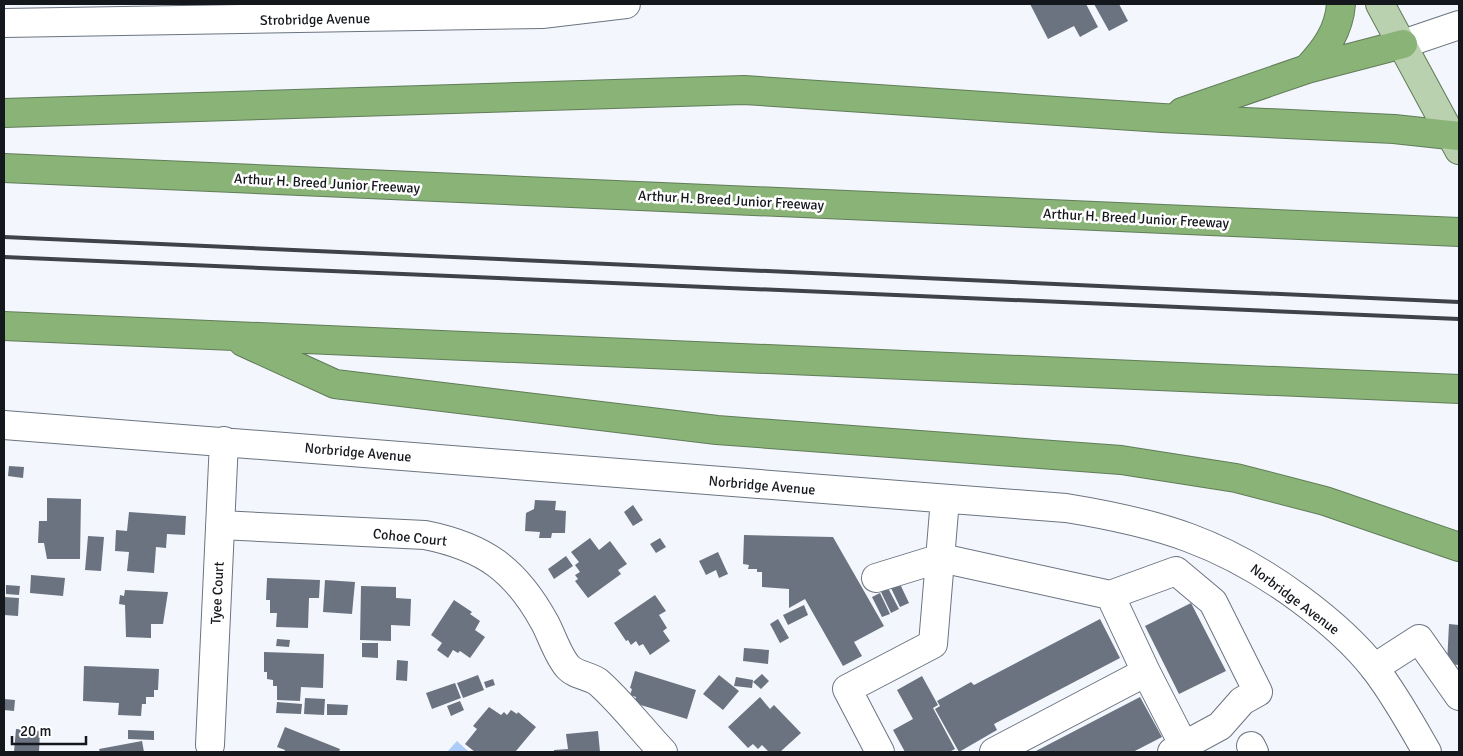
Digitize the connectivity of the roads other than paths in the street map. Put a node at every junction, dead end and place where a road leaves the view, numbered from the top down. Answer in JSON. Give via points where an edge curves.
{"nodes":[{"id":1,"x":626,"y":4,"type":"edge"},
{"id":2,"x":1341,"y":4,"type":"edge"},
{"id":3,"x":1381,"y":6,"type":"edge"},
{"id":4,"x":588,"y":7,"type":"edge"},
{"id":5,"x":282,"y":12,"type":"edge"},
{"id":6,"x":8,"y":16,"type":"edge"},
{"id":7,"x":1459,"y":25,"type":"edge"},
{"id":8,"x":1403,"y":44,"type":"junction"},
{"id":9,"x":1307,"y":69,"type":"junction"},
{"id":10,"x":4,"y":113,"type":"edge"},
{"id":11,"x":1162,"y":118,"type":"junction"},
{"id":12,"x":1456,"y":140,"type":"edge"},
{"id":13,"x":4,"y":168,"type":"edge"},
{"id":14,"x":1459,"y":232,"type":"edge"},
{"id":15,"x":4,"y":326,"type":"edge"},
{"id":16,"x":230,"y":336,"type":"junction"},
{"id":17,"x":1450,"y":388,"type":"edge"},
{"id":18,"x":4,"y":425,"type":"edge"},
{"id":19,"x":224,"y":441,"type":"junction"},
{"id":20,"x":945,"y":499,"type":"junction"},
{"id":21,"x":220,"y":526,"type":"junction"},
{"id":22,"x":1459,"y":547,"type":"edge"},
{"id":23,"x":941,"y":558,"type":"junction"},
{"id":24,"x":876,"y":578,"type":"dead end"},
{"id":25,"x":1110,"y":595,"type":"junction"},
{"id":26,"x":1374,"y":668,"type":"junction"},
{"id":27,"x":1146,"y":672,"type":"junction"},
{"id":28,"x":1459,"y":696,"type":"edge"},
{"id":29,"x":210,"y":745,"type":"dead end"},
{"id":30,"x":1178,"y":749,"type":"edge"},
{"id":31,"x":663,"y":752,"type":"edge"},
{"id":32,"x":880,"y":752,"type":"edge"},
{"id":33,"x":994,"y":752,"type":"edge"},
{"id":34,"x":1427,"y":752,"type":"edge"}],
"edges":[{"from":1,"to":4,"type":"street","name":"Strobridge Avenue"},
{"from":2,"to":9,"type":"highway","via":[[1338,24],[1329,44]]},
{"from":3,"to":8,"type":"main road"},
{"from":4,"to":5,"type":"street","name":"Strobridge Avenue","via":[[542,14]]},
{"from":5,"to":6,"type":"street","name":"Strobridge Avenue"},
{"from":7,"to":8,"type":"street"},
{"from":8,"to":9,"type":"highway"},
{"from":8,"to":12,"type":"main road"},
{"from":9,"to":11,"type":"highway"},
{"from":10,"to":11,"type":"highway","via":[[744,90]]},
{"from":11,"to":12,"type":"highway","via":[[1394,128]]},
{"from":13,"to":14,"type":"highway","name":"Arthur H. Breed Junior Freeway"},
{"from":15,"to":16,"type":"highway"},
{"from":16,"to":17,"type":"highway"},
{"from":16,"to":22,"type":"highway","via":[[335,384],[708,429],[1121,460],[1236,478],[1326,501]]},
{"from":18,"to":19,"type":"street","name":"Norbridge Avenue"},
{"from":19,"to":20,"type":"street","name":"Norbridge Avenue"},
{"from":19,"to":21,"type":"street","name":"Tyee Court"},
{"from":20,"to":23,"type":"street"},
{"from":20,"to":26,"type":"street","name":"Norbridge Avenue","via":[[1085,511],[1128,518],[1210,544],[1273,579],[1313,608],[1350,640]]},
{"from":21,"to":29,"type":"street","name":"Tyee Court"},
{"from":21,"to":31,"type":"street","name":"Cohoe Court","via":[[425,535],[475,549],[497,562],[519,584],[544,621],[569,668],[598,682]]},
{"from":23,"to":24,"type":"street"},
{"from":23,"to":25,"type":"street"},
{"from":23,"to":32,"type":"street","via":[[932,644],[847,689]]},
{"from":25,"to":27,"type":"street"},
{"from":25,"to":30,"type":"street","via":[[1176,571],[1213,602],[1258,692],[1242,701],[1220,726]]},
{"from":26,"to":28,"type":"street","via":[[1419,639]]},
{"from":26,"to":34,"type":"street","name":"Norbridge Avenue"},
{"from":27,"to":30,"type":"street"},
{"from":27,"to":33,"type":"street"}]}
